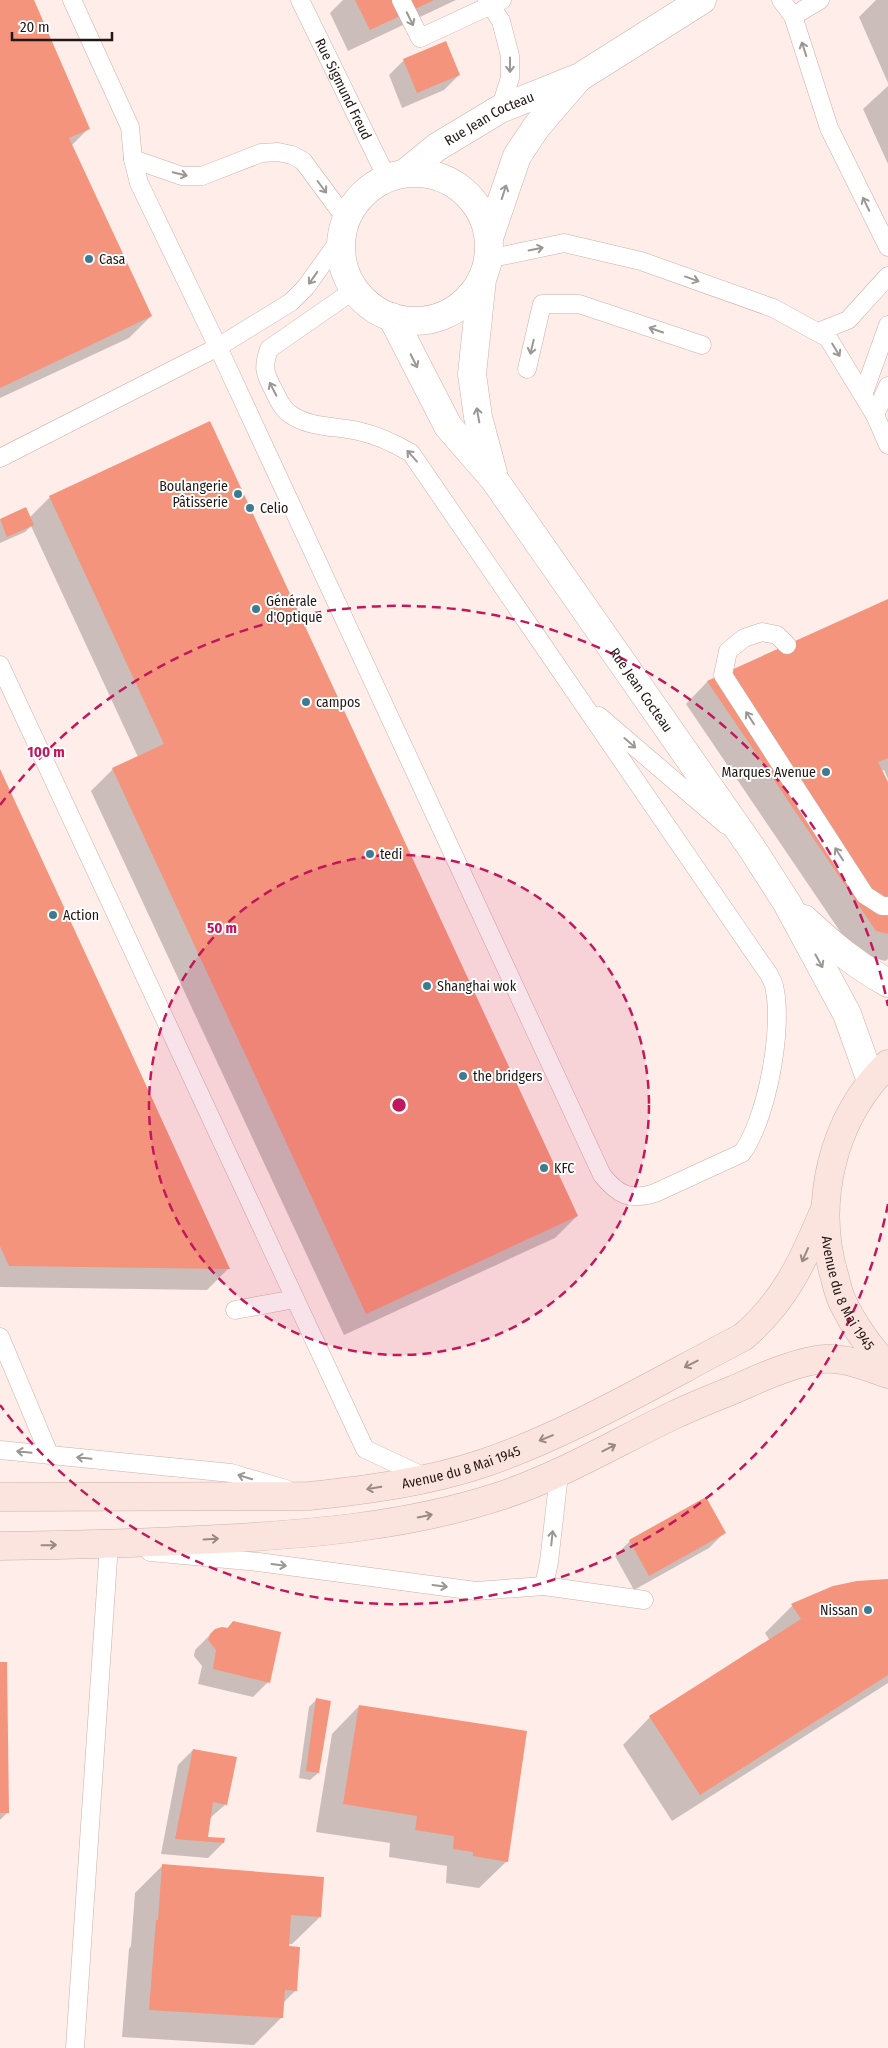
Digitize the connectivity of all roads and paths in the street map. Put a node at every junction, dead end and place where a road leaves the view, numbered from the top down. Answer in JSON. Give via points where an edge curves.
{"nodes":[{"id":1,"x":72,"y":0,"type":"edge"},
{"id":2,"x":300,"y":0,"type":"edge"},
{"id":3,"x":401,"y":0,"type":"edge"},
{"id":4,"x":702,"y":0,"type":"edge"},
{"id":5,"x":781,"y":0,"type":"edge"},
{"id":6,"x":820,"y":0,"type":"edge"},
{"id":7,"x":493,"y":2,"type":"edge"},
{"id":8,"x":793,"y":16,"type":"junction"},
{"id":9,"x":580,"y":77,"type":"junction"},
{"id":10,"x":500,"y":109,"type":"junction"},
{"id":11,"x":133,"y":159,"type":"junction"},
{"id":12,"x":396,"y":175,"type":"junction"},
{"id":13,"x":343,"y":228,"type":"junction"},
{"id":14,"x":888,"y":248,"type":"edge"},
{"id":15,"x":486,"y":258,"type":"junction"},
{"id":16,"x":888,"y":276,"type":"edge"},
{"id":17,"x":354,"y":290,"type":"junction"},
{"id":18,"x":392,"y":317,"type":"junction"},
{"id":19,"x":888,"y":325,"type":"edge"},
{"id":20,"x":818,"y":332,"type":"junction"},
{"id":21,"x":702,"y":346,"type":"dead end"},
{"id":22,"x":218,"y":347,"type":"junction"},
{"id":23,"x":527,"y":369,"type":"dead end"},
{"id":24,"x":888,"y":386,"type":"edge"},
{"id":25,"x":863,"y":395,"type":"junction"},
{"id":26,"x":876,"y":415,"type":"junction"},
{"id":27,"x":888,"y":445,"type":"edge"},
{"id":28,"x":0,"y":458,"type":"edge"},
{"id":29,"x":494,"y":479,"type":"junction"},
{"id":30,"x":787,"y":645,"type":"dead end"},
{"id":31,"x":0,"y":665,"type":"edge"},
{"id":32,"x":580,"y":700,"type":"junction"},
{"id":33,"x":752,"y":847,"type":"junction"},
{"id":34,"x":787,"y":903,"type":"junction"},
{"id":35,"x":888,"y":906,"type":"edge"},
{"id":36,"x":888,"y":983,"type":"edge"},
{"id":37,"x":879,"y":1073,"type":"edge"},
{"id":38,"x":824,"y":1211,"type":"junction"},
{"id":39,"x":295,"y":1299,"type":"junction"},
{"id":40,"x":235,"y":1310,"type":"dead end"},
{"id":41,"x":0,"y":1337,"type":"edge"},
{"id":42,"x":888,"y":1368,"type":"edge"},
{"id":43,"x":888,"y":1374,"type":"edge"},
{"id":44,"x":0,"y":1450,"type":"edge"},
{"id":45,"x":49,"y":1454,"type":"junction"},
{"id":46,"x":558,"y":1474,"type":"junction"},
{"id":47,"x":428,"y":1478,"type":"junction"},
{"id":48,"x":308,"y":1496,"type":"junction"},
{"id":49,"x":0,"y":1497,"type":"edge"},
{"id":50,"x":109,"y":1544,"type":"junction"},
{"id":51,"x":0,"y":1546,"type":"edge"},
{"id":52,"x":544,"y":1586,"type":"junction"},
{"id":53,"x":644,"y":1600,"type":"dead end"},
{"id":54,"x":75,"y":2048,"type":"edge"}],
"edges":[{"from":1,"to":11,"type":"lane","via":[[130,127]]},
{"from":2,"to":12,"type":"lane","name":"Rue Sigmund Freud"},
{"from":3,"to":7,"type":"lane","one_way":true,"via":[[420,38]]},
{"from":4,"to":9,"type":"street","name":"Rue Jean Cocteau"},
{"from":5,"to":8,"type":"lane"},
{"from":6,"to":8,"type":"lane"},
{"from":7,"to":10,"type":"lane","one_way":true,"via":[[510,56],[510,78]]},
{"from":14,"to":8,"type":"lane","one_way":true,"via":[[829,128]]},
{"from":9,"to":10,"type":"street","name":"Rue Jean Cocteau"},
{"from":15,"to":9,"type":"street","name":"Rue Jean Cocteau","one_way":true,"via":[[517,156],[537,126]]},
{"from":10,"to":12,"type":"street","name":"Rue Jean Cocteau"},
{"from":11,"to":13,"type":"lane","one_way":true,"via":[[182,176],[202,176],[261,153],[292,155],[303,161]]},
{"from":11,"to":22,"type":"lane","via":[[139,183]]},
{"from":12,"to":13,"type":"street","name":"Rue Jean Cocteau","via":[[374,184],[362,194]]},
{"from":12,"to":15,"type":"street","name":"Rue Jean Cocteau","via":[[424,173],[459,187],[474,201],[480,213]]},
{"from":13,"to":17,"type":"street","name":"Rue Jean Cocteau","via":[[341,256],[345,274]]},
{"from":13,"to":22,"type":"lane","one_way":true,"via":[[306,287],[290,302]]},
{"from":15,"to":18,"type":"street","name":"Rue Jean Cocteau","via":[[470,296],[454,310],[434,318],[413,321]]},
{"from":15,"to":20,"type":"lane","one_way":true,"via":[[564,243],[641,261],[772,308]]},
{"from":29,"to":15,"type":"street","name":"Rue Jean Cocteau","one_way":true,"via":[[478,417],[472,374]]},
{"from":16,"to":20,"type":"lane","via":[[848,320]]},
{"from":17,"to":18,"type":"street","name":"Rue Jean Cocteau","via":[[371,307]]},
{"from":32,"to":17,"type":"lane","one_way":true,"via":[[411,453],[390,440],[312,423],[289,414],[279,400],[265,372],[269,349]]},
{"from":18,"to":29,"type":"street","name":"Rue Jean Cocteau","one_way":true,"via":[[448,426]]},
{"from":19,"to":25,"type":"lane"},
{"from":20,"to":25,"type":"lane","one_way":true,"via":[[828,338]]},
{"from":21,"to":23,"type":"lane","one_way":true,"via":[[579,304],[542,304]]},
{"from":22,"to":28,"type":"lane"},
{"from":22,"to":32,"type":"lane","via":[[602,1174],[612,1188],[640,1198],[742,1153],[749,1142],[768,1086],[774,1051],[777,1014],[774,986],[764,966]]},
{"from":24,"to":26,"type":"lane"},
{"from":25,"to":26,"type":"lane"},
{"from":26,"to":27,"type":"lane"},
{"from":29,"to":33,"type":"street","name":"Rue Jean Cocteau"},
{"from":35,"to":30,"type":"lane","one_way":true,"via":[[882,906],[865,895],[722,675],[728,651],[744,638],[762,632],[777,634]]},
{"from":31,"to":39,"type":"lane"},
{"from":32,"to":33,"type":"lane","one_way":true},
{"from":33,"to":34,"type":"street","name":"Rue Jean Cocteau"},
{"from":34,"to":36,"type":"street","name":"Rue Jean Cocteau","via":[[839,951]]},
{"from":34,"to":37,"type":"street","name":"Rue Jean Cocteau","one_way":true},
{"from":37,"to":38,"type":"main road","name":"Avenue du 8 Mai 1945","via":[[846,1120],[830,1164]]},
{"from":38,"to":42,"type":"main road","name":"Avenue du 8 Mai 1945","via":[[828,1257],[842,1302],[864,1342]]},
{"from":38,"to":47,"type":"main road","name":"Avenue du 8 Mai 1945","one_way":true,"via":[[803,1261],[779,1300],[743,1337],[553,1436],[483,1463]]},
{"from":39,"to":40,"type":"lane"},
{"from":39,"to":47,"type":"lane","via":[[365,1449]]},
{"from":41,"to":45,"type":"lane"},
{"from":46,"to":43,"type":"main road","name":"Avenue du 8 Mai 1945","one_way":true,"via":[[674,1415],[768,1375],[817,1359],[851,1362]]},
{"from":45,"to":44,"type":"lane","one_way":true},
{"from":48,"to":45,"type":"lane","one_way":true,"via":[[231,1472]]},
{"from":50,"to":46,"type":"main road","name":"Avenue du 8 Mai 1945","one_way":true,"via":[[270,1536],[351,1528],[436,1514],[497,1497]]},
{"from":52,"to":46,"type":"lane","one_way":true},
{"from":47,"to":48,"type":"main road","name":"Avenue du 8 Mai 1945","one_way":true},
{"from":48,"to":49,"type":"main road","name":"Avenue du 8 Mai 1945"},
{"from":51,"to":50,"type":"main road","name":"Avenue du 8 Mai 1945","one_way":true},
{"from":50,"to":52,"type":"lane","one_way":true,"via":[[165,1554],[258,1562],[476,1591]]},
{"from":50,"to":54,"type":"lane"},
{"from":52,"to":53,"type":"lane"}]}
